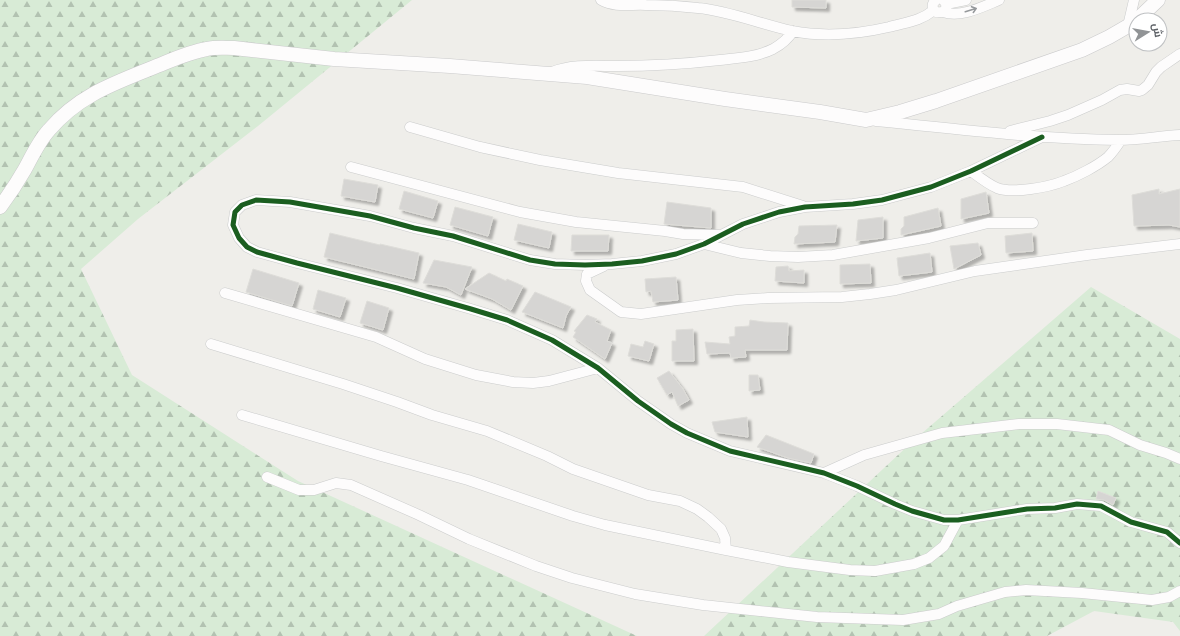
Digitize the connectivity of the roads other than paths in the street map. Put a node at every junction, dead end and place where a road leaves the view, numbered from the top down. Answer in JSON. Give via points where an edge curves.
{"nodes":[{"id":1,"x":601,"y":0,"type":"edge"},
{"id":2,"x":966,"y":0,"type":"edge"},
{"id":3,"x":1134,"y":0,"type":"edge"},
{"id":4,"x":993,"y":1,"type":"edge"},
{"id":5,"x":1156,"y":1,"type":"edge"},
{"id":6,"x":939,"y":4,"type":"edge"},
{"id":7,"x":1131,"y":12,"type":"edge"},
{"id":8,"x":1145,"y":12,"type":"edge"},
{"id":9,"x":1128,"y":26,"type":"edge"},
{"id":10,"x":793,"y":31,"type":"junction"},
{"id":11,"x":1180,"y":54,"type":"edge"},
{"id":12,"x":549,"y":74,"type":"junction"},
{"id":13,"x":866,"y":120,"type":"junction"},
{"id":14,"x":410,"y":127,"type":"dead end"},
{"id":15,"x":1003,"y":133,"type":"junction"},
{"id":16,"x":1180,"y":135,"type":"edge"},
{"id":17,"x":1042,"y":137,"type":"junction"},
{"id":18,"x":1122,"y":140,"type":"junction"},
{"id":19,"x":351,"y":167,"type":"dead end"},
{"id":20,"x":971,"y":171,"type":"junction"},
{"id":21,"x":0,"y":207,"type":"edge"},
{"id":22,"x":805,"y":207,"type":"junction"},
{"id":23,"x":1034,"y":223,"type":"dead end"},
{"id":24,"x":720,"y":235,"type":"junction"},
{"id":25,"x":704,"y":244,"type":"junction"},
{"id":26,"x":1180,"y":244,"type":"edge"},
{"id":27,"x":608,"y":264,"type":"junction"},
{"id":28,"x":225,"y":294,"type":"dead end"},
{"id":29,"x":211,"y":344,"type":"dead end"},
{"id":30,"x":598,"y":368,"type":"junction"},
{"id":31,"x":242,"y":414,"type":"dead end"},
{"id":32,"x":1180,"y":459,"type":"edge"},
{"id":33,"x":824,"y":473,"type":"junction"},
{"id":34,"x":267,"y":476,"type":"dead end"},
{"id":35,"x":958,"y":520,"type":"junction"},
{"id":36,"x":1180,"y":543,"type":"edge"},
{"id":37,"x":726,"y":550,"type":"junction"},
{"id":38,"x":1180,"y":591,"type":"edge"}],
"edges":[{"from":1,"to":10,"type":"street","via":[[613,5],[699,8],[745,17]]},
{"from":2,"to":6,"type":"street"},
{"from":3,"to":7,"type":"street"},
{"from":6,"to":4,"type":"street","one_way":true,"via":[[952,14]]},
{"from":5,"to":8,"type":"main road"},
{"from":6,"to":10,"type":"street","via":[[927,16],[918,20],[854,33]]},
{"from":9,"to":13,"type":"main road","via":[[1082,50],[936,101]]},
{"from":10,"to":12,"type":"street","via":[[773,49],[747,57],[667,65],[570,67]]},
{"from":11,"to":15,"type":"street","via":[[1161,67],[1142,90],[1120,90],[1068,115]]},
{"from":12,"to":13,"type":"main road","via":[[587,77]]},
{"from":12,"to":21,"type":"main road","via":[[334,59],[221,47],[207,49],[118,81],[93,93],[67,111],[48,130],[12,192]]},
{"from":13,"to":15,"type":"street"},
{"from":14,"to":22,"type":"street","via":[[480,147],[540,160],[618,173],[743,187]]},
{"from":15,"to":17,"type":"street"},
{"from":16,"to":18,"type":"street"},
{"from":17,"to":18,"type":"street"},
{"from":17,"to":20,"type":"street"},
{"from":18,"to":20,"type":"street","via":[[1096,165],[1064,181],[1038,187],[1005,190],[997,188]]},
{"from":19,"to":24,"type":"street","via":[[520,212],[576,222],[682,234]]},
{"from":20,"to":22,"type":"street","via":[[931,187],[882,200]]},
{"from":22,"to":24,"type":"street","via":[[779,212]]},
{"from":23,"to":25,"type":"street","via":[[988,223],[929,238],[833,255],[770,256],[741,253]]},
{"from":24,"to":25,"type":"street"},
{"from":25,"to":27,"type":"street","via":[[669,256]]},
{"from":26,"to":27,"type":"street","via":[[975,271],[870,294],[737,300],[641,314],[621,312],[590,290],[586,281],[588,274]]},
{"from":27,"to":30,"type":"street","via":[[555,264],[530,260],[453,236],[370,216],[290,202],[256,200],[242,205],[235,212],[233,225],[239,238],[247,247],[257,252],[397,288],[507,320],[552,340]]},
{"from":28,"to":30,"type":"street","via":[[376,337],[425,358],[476,375],[532,383]]},
{"from":29,"to":37,"type":"street","via":[[487,431],[580,472],[648,495],[680,501],[697,509],[721,529]]},
{"from":30,"to":33,"type":"street","via":[[638,401],[687,433],[730,451]]},
{"from":31,"to":37,"type":"street","via":[[468,480],[604,525]]},
{"from":32,"to":33,"type":"street","via":[[1140,445],[1109,430],[1057,424],[1019,424],[942,433],[864,455]]},
{"from":33,"to":35,"type":"street","via":[[912,511],[944,520]]},
{"from":34,"to":38,"type":"street","via":[[299,490],[314,490],[336,484],[351,485],[469,539],[543,569],[628,592],[703,605],[816,617],[903,620],[939,614],[956,606],[1006,592],[1026,590],[1088,593],[1152,600],[1169,597]]},
{"from":35,"to":36,"type":"street","via":[[1027,509],[1089,504],[1101,506],[1131,522],[1167,532]]},
{"from":35,"to":37,"type":"street","via":[[944,546],[929,558],[914,564],[875,571],[788,562]]}]}
